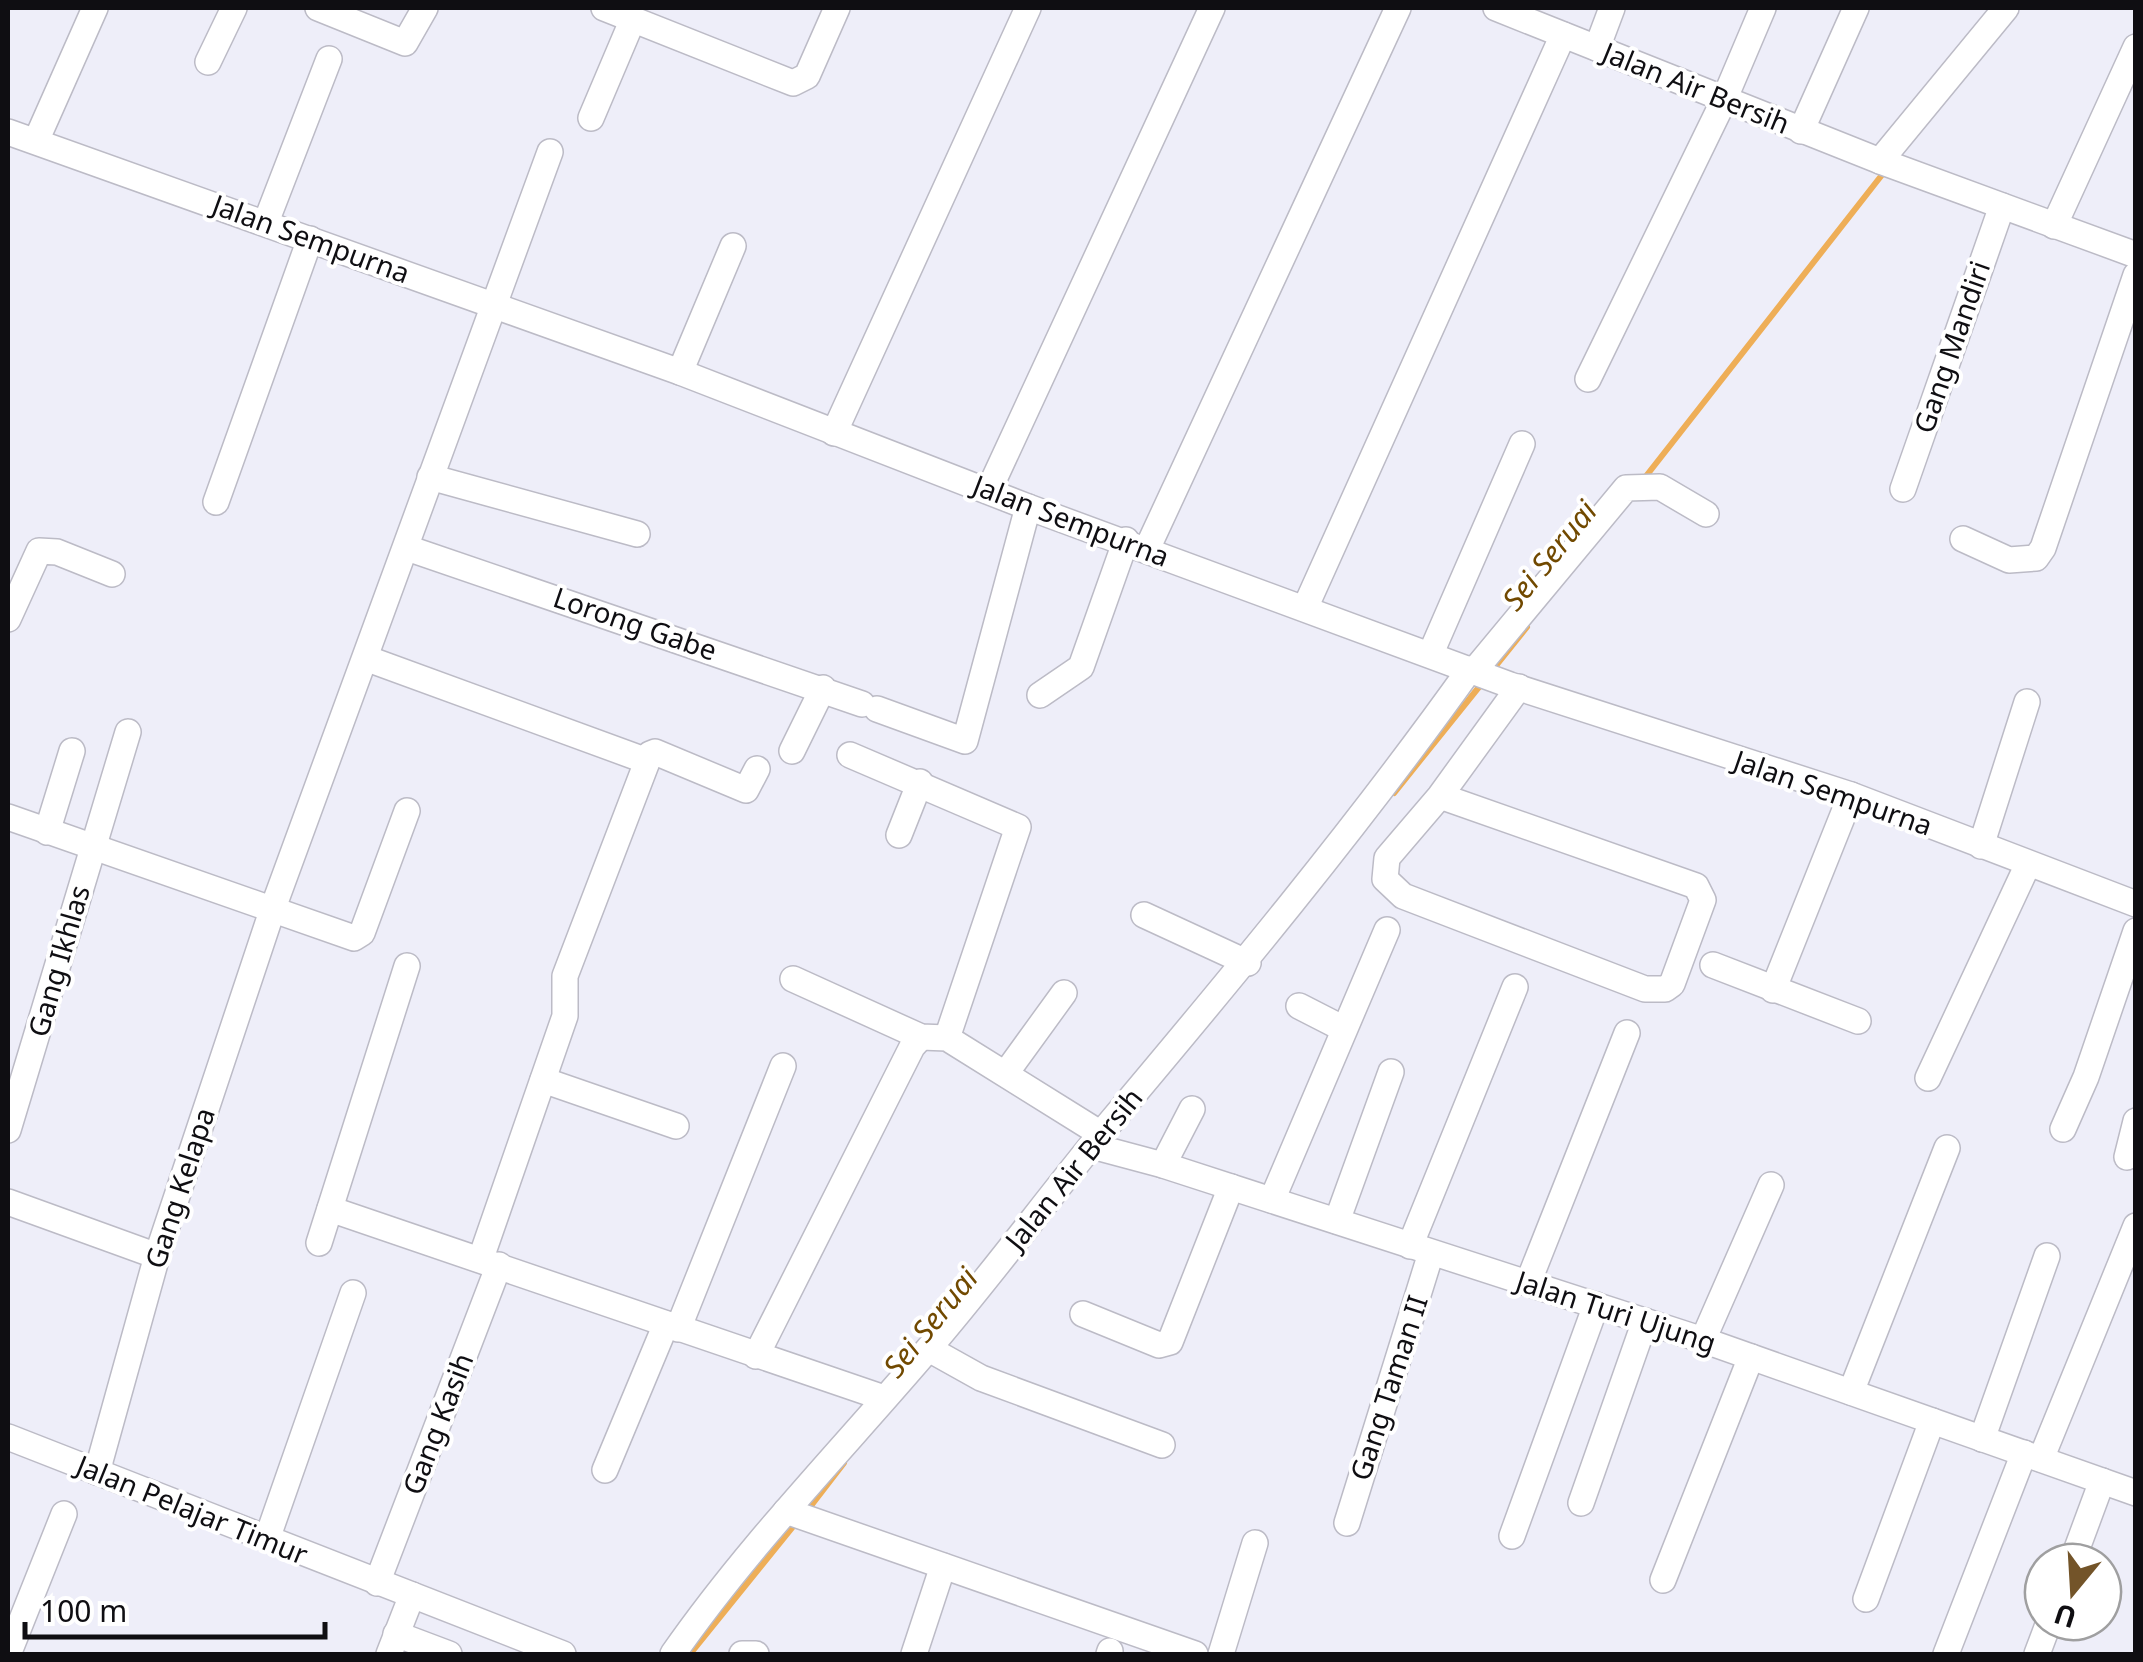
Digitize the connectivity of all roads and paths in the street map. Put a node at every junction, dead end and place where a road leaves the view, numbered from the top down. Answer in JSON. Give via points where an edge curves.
{"nodes":[{"id":1,"x":95,"y":8,"type":"edge"},
{"id":2,"x":234,"y":8,"type":"edge"},
{"id":3,"x":318,"y":8,"type":"edge"},
{"id":4,"x":424,"y":8,"type":"edge"},
{"id":5,"x":604,"y":8,"type":"edge"},
{"id":6,"x":837,"y":8,"type":"edge"},
{"id":7,"x":1028,"y":8,"type":"edge"},
{"id":8,"x":1212,"y":8,"type":"edge"},
{"id":9,"x":1398,"y":8,"type":"edge"},
{"id":10,"x":1496,"y":8,"type":"edge"},
{"id":11,"x":1612,"y":8,"type":"edge"},
{"id":12,"x":1763,"y":8,"type":"edge"},
{"id":13,"x":1856,"y":8,"type":"edge"},
{"id":14,"x":2006,"y":8,"type":"edge"},
{"id":15,"x":633,"y":20,"type":"junction"},
{"id":16,"x":1563,"y":35,"type":"junction"},
{"id":17,"x":2136,"y":47,"type":"edge"},
{"id":18,"x":1598,"y":48,"type":"junction"},
{"id":19,"x":329,"y":59,"type":"dead end"},
{"id":20,"x":208,"y":62,"type":"dead end"},
{"id":21,"x":1724,"y":100,"type":"junction"},
{"id":22,"x":591,"y":118,"type":"dead end"},
{"id":23,"x":1801,"y":130,"type":"junction"},
{"id":24,"x":8,"y":132,"type":"edge"},
{"id":25,"x":36,"y":141,"type":"junction"},
{"id":26,"x":550,"y":152,"type":"dead end"},
{"id":27,"x":1887,"y":163,"type":"junction"},
{"id":28,"x":2002,"y":206,"type":"junction"},
{"id":29,"x":266,"y":222,"type":"junction"},
{"id":30,"x":2054,"y":226,"type":"junction"},
{"id":31,"x":310,"y":239,"type":"junction"},
{"id":32,"x":733,"y":246,"type":"dead end"},
{"id":33,"x":2136,"y":255,"type":"edge"},
{"id":34,"x":2136,"y":276,"type":"edge"},
{"id":35,"x":492,"y":304,"type":"junction"},
{"id":36,"x":680,"y":372,"type":"junction"},
{"id":37,"x":1588,"y":380,"type":"dead end"},
{"id":38,"x":834,"y":432,"type":"junction"},
{"id":39,"x":1522,"y":444,"type":"dead end"},
{"id":40,"x":430,"y":477,"type":"junction"},
{"id":41,"x":1902,"y":489,"type":"dead end"},
{"id":42,"x":988,"y":490,"type":"junction"},
{"id":43,"x":216,"y":502,"type":"dead end"},
{"id":44,"x":1028,"y":507,"type":"junction"},
{"id":45,"x":1706,"y":514,"type":"dead end"},
{"id":46,"x":637,"y":534,"type":"dead end"},
{"id":47,"x":1963,"y":539,"type":"dead end"},
{"id":48,"x":1137,"y":545,"type":"junction"},
{"id":49,"x":408,"y":548,"type":"junction"},
{"id":50,"x":112,"y":574,"type":"dead end"},
{"id":51,"x":1305,"y":608,"type":"junction"},
{"id":52,"x":8,"y":619,"type":"edge"},
{"id":53,"x":1431,"y":653,"type":"junction"},
{"id":54,"x":368,"y":658,"type":"junction"},
{"id":55,"x":1467,"y":677,"type":"junction"},
{"id":56,"x":1514,"y":686,"type":"junction"},
{"id":57,"x":823,"y":688,"type":"junction"},
{"id":58,"x":1040,"y":695,"type":"dead end"},
{"id":59,"x":2027,"y":702,"type":"dead end"},
{"id":60,"x":128,"y":732,"type":"dead end"},
{"id":61,"x":792,"y":751,"type":"dead end"},
{"id":62,"x":72,"y":752,"type":"dead end"},
{"id":63,"x":850,"y":755,"type":"dead end"},
{"id":64,"x":647,"y":761,"type":"junction"},
{"id":65,"x":757,"y":769,"type":"dead end"},
{"id":66,"x":920,"y":782,"type":"junction"},
{"id":67,"x":1851,"y":795,"type":"junction"},
{"id":68,"x":1440,"y":796,"type":"junction"},
{"id":69,"x":407,"y":811,"type":"dead end"},
{"id":70,"x":8,"y":817,"type":"edge"},
{"id":71,"x":47,"y":832,"type":"junction"},
{"id":72,"x":900,"y":836,"type":"dead end"},
{"id":73,"x":1981,"y":846,"type":"junction"},
{"id":74,"x":92,"y":849,"type":"junction"},
{"id":75,"x":2028,"y":864,"type":"junction"},
{"id":76,"x":2136,"y":904,"type":"edge"},
{"id":77,"x":273,"y":908,"type":"junction"},
{"id":78,"x":1144,"y":915,"type":"dead end"},
{"id":79,"x":1387,"y":930,"type":"dead end"},
{"id":80,"x":2136,"y":930,"type":"edge"},
{"id":81,"x":1248,"y":963,"type":"junction"},
{"id":82,"x":1713,"y":964,"type":"dead end"},
{"id":83,"x":407,"y":966,"type":"dead end"},
{"id":84,"x":793,"y":979,"type":"dead end"},
{"id":85,"x":1515,"y":987,"type":"dead end"},
{"id":86,"x":1773,"y":990,"type":"junction"},
{"id":87,"x":1064,"y":993,"type":"dead end"},
{"id":88,"x":1299,"y":1006,"type":"dead end"},
{"id":89,"x":1858,"y":1021,"type":"dead end"},
{"id":90,"x":1342,"y":1028,"type":"junction"},
{"id":91,"x":1627,"y":1034,"type":"dead end"},
{"id":92,"x":936,"y":1036,"type":"junction"},
{"id":93,"x":783,"y":1066,"type":"dead end"},
{"id":94,"x":1006,"y":1072,"type":"junction"},
{"id":95,"x":1391,"y":1072,"type":"dead end"},
{"id":96,"x":1928,"y":1078,"type":"dead end"},
{"id":97,"x":543,"y":1080,"type":"junction"},
{"id":98,"x":1192,"y":1109,"type":"dead end"},
{"id":99,"x":2136,"y":1121,"type":"edge"},
{"id":100,"x":676,"y":1126,"type":"dead end"},
{"id":101,"x":2063,"y":1128,"type":"dead end"},
{"id":102,"x":8,"y":1130,"type":"edge"},
{"id":103,"x":1096,"y":1140,"type":"junction"},
{"id":104,"x":1947,"y":1148,"type":"dead end"},
{"id":105,"x":2127,"y":1157,"type":"dead end"},
{"id":106,"x":1163,"y":1165,"type":"junction"},
{"id":107,"x":1771,"y":1186,"type":"dead end"},
{"id":108,"x":1231,"y":1187,"type":"junction"},
{"id":109,"x":1272,"y":1200,"type":"junction"},
{"id":110,"x":8,"y":1202,"type":"edge"},
{"id":111,"x":330,"y":1209,"type":"junction"},
{"id":112,"x":1337,"y":1221,"type":"junction"},
{"id":113,"x":2136,"y":1226,"type":"edge"},
{"id":114,"x":319,"y":1243,"type":"dead end"},
{"id":115,"x":1421,"y":1250,"type":"junction"},
{"id":116,"x":157,"y":1256,"type":"junction"},
{"id":117,"x":2048,"y":1256,"type":"dead end"},
{"id":118,"x":490,"y":1261,"type":"junction"},
{"id":119,"x":1528,"y":1283,"type":"junction"},
{"id":120,"x":353,"y":1294,"type":"dead end"},
{"id":121,"x":1596,"y":1305,"type":"junction"},
{"id":122,"x":1084,"y":1314,"type":"dead end"},
{"id":123,"x":1645,"y":1322,"type":"junction"},
{"id":124,"x":672,"y":1326,"type":"junction"},
{"id":125,"x":1703,"y":1340,"type":"junction"},
{"id":126,"x":934,"y":1353,"type":"junction"},
{"id":127,"x":756,"y":1356,"type":"junction"},
{"id":128,"x":1751,"y":1357,"type":"junction"},
{"id":129,"x":1851,"y":1392,"type":"junction"},
{"id":130,"x":884,"y":1398,"type":"junction"},
{"id":131,"x":1932,"y":1421,"type":"junction"},
{"id":132,"x":8,"y":1437,"type":"edge"},
{"id":133,"x":1982,"y":1438,"type":"junction"},
{"id":134,"x":1162,"y":1444,"type":"dead end"},
{"id":135,"x":2033,"y":1456,"type":"junction"},
{"id":136,"x":604,"y":1470,"type":"dead end"},
{"id":137,"x":98,"y":1472,"type":"junction"},
{"id":138,"x":2102,"y":1481,"type":"junction"},
{"id":139,"x":2136,"y":1493,"type":"edge"},
{"id":140,"x":1582,"y":1504,"type":"dead end"},
{"id":141,"x":786,"y":1511,"type":"junction"},
{"id":142,"x":64,"y":1514,"type":"dead end"},
{"id":143,"x":1346,"y":1523,"type":"dead end"},
{"id":144,"x":1512,"y":1536,"type":"dead end"},
{"id":145,"x":267,"y":1539,"type":"junction"},
{"id":146,"x":2079,"y":1542,"type":"edge"},
{"id":147,"x":1256,"y":1543,"type":"dead end"},
{"id":148,"x":943,"y":1566,"type":"junction"},
{"id":149,"x":1664,"y":1580,"type":"dead end"},
{"id":150,"x":377,"y":1583,"type":"junction"},
{"id":151,"x":412,"y":1595,"type":"junction"},
{"id":152,"x":1866,"y":1599,"type":"dead end"},
{"id":153,"x":392,"y":1644,"type":"edge"},
{"id":154,"x":10,"y":1653,"type":"edge"},
{"id":155,"x":448,"y":1654,"type":"edge"},
{"id":156,"x":563,"y":1654,"type":"edge"},
{"id":157,"x":673,"y":1654,"type":"edge"},
{"id":158,"x":742,"y":1654,"type":"edge"},
{"id":159,"x":756,"y":1654,"type":"edge"},
{"id":160,"x":914,"y":1654,"type":"edge"},
{"id":161,"x":1195,"y":1654,"type":"edge"},
{"id":162,"x":1221,"y":1654,"type":"edge"},
{"id":163,"x":1946,"y":1654,"type":"edge"}],
"edges":[{"from":1,"to":25,"type":"street"},
{"from":2,"to":20,"type":"street"},
{"from":3,"to":4,"type":"street","via":[[406,43]]},
{"from":5,"to":15,"type":"street"},
{"from":6,"to":15,"type":"street","via":[[808,76],[793,83]]},
{"from":7,"to":38,"type":"street"},
{"from":8,"to":42,"type":"street"},
{"from":9,"to":48,"type":"street"},
{"from":10,"to":16,"type":"street","name":"Jalan Air Bersih"},
{"from":11,"to":18,"type":"street"},
{"from":12,"to":21,"type":"street"},
{"from":13,"to":23,"type":"street"},
{"from":14,"to":27,"type":"street"},
{"from":15,"to":22,"type":"street"},
{"from":16,"to":18,"type":"street","name":"Jalan Air Bersih"},
{"from":16,"to":51,"type":"street"},
{"from":17,"to":30,"type":"street"},
{"from":18,"to":21,"type":"street","name":"Jalan Air Bersih"},
{"from":19,"to":29,"type":"street"},
{"from":21,"to":23,"type":"street","name":"Jalan Air Bersih"},
{"from":21,"to":37,"type":"street"},
{"from":23,"to":27,"type":"street","name":"Jalan Air Bersih"},
{"from":24,"to":25,"type":"street","name":"Jalan Sempurna"},
{"from":25,"to":29,"type":"street","name":"Jalan Sempurna"},
{"from":26,"to":35,"type":"street","name":"Gang Kelapa"},
{"from":27,"to":28,"type":"street","name":"Jalan Air Bersih"},
{"from":28,"to":30,"type":"street","name":"Jalan Air Bersih"},
{"from":28,"to":41,"type":"street","name":"Gang Mandiri"},
{"from":29,"to":31,"type":"street","name":"Jalan Sempurna"},
{"from":30,"to":33,"type":"street","name":"Jalan Air Bersih"},
{"from":31,"to":35,"type":"street","name":"Jalan Sempurna"},
{"from":31,"to":43,"type":"street"},
{"from":32,"to":36,"type":"street"},
{"from":34,"to":47,"type":"street","via":[[2043,548],[2022,562]]},
{"from":35,"to":36,"type":"street","name":"Jalan Sempurna"},
{"from":35,"to":40,"type":"street","name":"Gang Kelapa"},
{"from":36,"to":38,"type":"street","name":"Jalan Sempurna"},
{"from":38,"to":42,"type":"street","name":"Jalan Sempurna"},
{"from":39,"to":53,"type":"street"},
{"from":40,"to":46,"type":"street"},
{"from":40,"to":49,"type":"street","name":"Gang Kelapa"},
{"from":42,"to":44,"type":"street","name":"Jalan Sempurna"},
{"from":44,"to":48,"type":"street","name":"Jalan Sempurna"},
{"from":44,"to":57,"type":"street","name":"Lorong Gabe","via":[[964,741]]},
{"from":45,"to":55,"type":"street","name":"Jalan Air Bersih","via":[[1643,485],[1620,494]]},
{"from":48,"to":51,"type":"street","name":"Jalan Sempurna"},
{"from":48,"to":58,"type":"street","via":[[1081,667]]},
{"from":49,"to":54,"type":"street","name":"Gang Kelapa"},
{"from":49,"to":57,"type":"street","name":"Lorong Gabe"},
{"from":50,"to":52,"type":"street","via":[[57,552],[39,552]]},
{"from":51,"to":53,"type":"street","name":"Jalan Sempurna"},
{"from":53,"to":55,"type":"street","name":"Jalan Sempurna"},
{"from":54,"to":64,"type":"street"},
{"from":54,"to":77,"type":"street","name":"Gang Kelapa"},
{"from":55,"to":56,"type":"street","name":"Jalan Sempurna"},
{"from":55,"to":81,"type":"street","name":"Jalan Air Bersih"},
{"from":56,"to":67,"type":"street","name":"Jalan Sempurna"},
{"from":56,"to":68,"type":"street"},
{"from":57,"to":61,"type":"street"},
{"from":59,"to":73,"type":"street"},
{"from":60,"to":74,"type":"street","name":"Gang Ikhlas"},
{"from":62,"to":71,"type":"street"},
{"from":63,"to":66,"type":"street"},
{"from":64,"to":65,"type":"street","via":[[656,752],[746,790]]},
{"from":64,"to":97,"type":"street","name":"Gang Kasih","via":[[562,984],[565,1016]]},
{"from":66,"to":72,"type":"street"},
{"from":66,"to":92,"type":"street","via":[[1018,826]]},
{"from":67,"to":73,"type":"street","name":"Jalan Sempurna"},
{"from":67,"to":86,"type":"street"},
{"from":68,"to":68,"type":"street","via":[[1696,886],[1704,900],[1672,984],[1645,989],[1390,887],[1387,858]]},
{"from":69,"to":77,"type":"street","via":[[359,937]]},
{"from":70,"to":71,"type":"street"},
{"from":71,"to":74,"type":"street"},
{"from":73,"to":75,"type":"street","name":"Jalan Sempurna"},
{"from":74,"to":77,"type":"street"},
{"from":74,"to":102,"type":"street","name":"Gang Ikhlas"},
{"from":75,"to":76,"type":"street","name":"Jalan Sempurna"},
{"from":75,"to":96,"type":"street"},
{"from":77,"to":116,"type":"street","name":"Gang Kelapa"},
{"from":78,"to":81,"type":"street"},
{"from":79,"to":90,"type":"street"},
{"from":80,"to":101,"type":"street"},
{"from":81,"to":103,"type":"street","name":"Jalan Air Bersih"},
{"from":82,"to":86,"type":"street"},
{"from":83,"to":111,"type":"street"},
{"from":84,"to":92,"type":"street","name":"Jalan Turi Ujung"},
{"from":85,"to":115,"type":"street","name":"Gang Taman II"},
{"from":86,"to":89,"type":"street"},
{"from":87,"to":94,"type":"street"},
{"from":88,"to":90,"type":"street"},
{"from":90,"to":109,"type":"street"},
{"from":91,"to":119,"type":"street"},
{"from":92,"to":94,"type":"street","name":"Jalan Turi Ujung"},
{"from":92,"to":127,"type":"street","via":[[912,1047]]},
{"from":93,"to":124,"type":"street"},
{"from":94,"to":103,"type":"street","name":"Jalan Turi Ujung"},
{"from":95,"to":112,"type":"street"},
{"from":97,"to":100,"type":"street"},
{"from":97,"to":118,"type":"street","name":"Gang Kasih"},
{"from":98,"to":106,"type":"street"},
{"from":99,"to":105,"type":"street"},
{"from":103,"to":106,"type":"street","name":"Jalan Turi Ujung"},
{"from":103,"to":126,"type":"street","name":"Jalan Air Bersih"},
{"from":104,"to":129,"type":"street"},
{"from":106,"to":108,"type":"street","name":"Jalan Turi Ujung"},
{"from":107,"to":125,"type":"street"},
{"from":108,"to":109,"type":"street","name":"Jalan Turi Ujung"},
{"from":108,"to":122,"type":"street","via":[[1170,1342],[1159,1345]]},
{"from":109,"to":112,"type":"street","name":"Jalan Turi Ujung"},
{"from":110,"to":116,"type":"street"},
{"from":111,"to":114,"type":"street"},
{"from":111,"to":118,"type":"street"},
{"from":112,"to":115,"type":"street","name":"Jalan Turi Ujung"},
{"from":113,"to":135,"type":"street"},
{"from":115,"to":119,"type":"street","name":"Jalan Turi Ujung"},
{"from":115,"to":143,"type":"street","name":"Gang Taman II"},
{"from":116,"to":137,"type":"street","name":"Gang Kelapa"},
{"from":117,"to":133,"type":"street"},
{"from":118,"to":124,"type":"street"},
{"from":118,"to":150,"type":"street","name":"Gang Kasih"},
{"from":119,"to":121,"type":"street","name":"Jalan Turi Ujung"},
{"from":120,"to":145,"type":"street"},
{"from":121,"to":123,"type":"street","name":"Jalan Turi Ujung"},
{"from":121,"to":144,"type":"street"},
{"from":123,"to":125,"type":"street","name":"Jalan Turi Ujung"},
{"from":123,"to":140,"type":"street"},
{"from":124,"to":127,"type":"street"},
{"from":124,"to":136,"type":"street"},
{"from":125,"to":128,"type":"street","name":"Jalan Turi Ujung"},
{"from":126,"to":130,"type":"street","name":"Jalan Air Bersih"},
{"from":126,"to":134,"type":"street","via":[[1016,1392]]},
{"from":127,"to":130,"type":"street"},
{"from":128,"to":129,"type":"street","name":"Jalan Turi Ujung"},
{"from":128,"to":149,"type":"street"},
{"from":129,"to":131,"type":"street","name":"Jalan Turi Ujung"},
{"from":130,"to":141,"type":"street","name":"Jalan Air Bersih"},
{"from":131,"to":133,"type":"street","name":"Jalan Turi Ujung"},
{"from":131,"to":152,"type":"street"},
{"from":132,"to":137,"type":"street","name":"Jalan Pelajar Timur"},
{"from":133,"to":135,"type":"street","name":"Jalan Turi Ujung"},
{"from":135,"to":138,"type":"street","name":"Jalan Turi Ujung"},
{"from":135,"to":163,"type":"street"},
{"from":137,"to":145,"type":"street","name":"Jalan Pelajar Timur"},
{"from":138,"to":139,"type":"street","name":"Jalan Turi Ujung"},
{"from":138,"to":146,"type":"street"},
{"from":141,"to":148,"type":"street"},
{"from":141,"to":157,"type":"street","name":"Jalan Air Bersih"},
{"from":142,"to":154,"type":"street"},
{"from":145,"to":150,"type":"street","name":"Jalan Pelajar Timur"},
{"from":147,"to":162,"type":"street"},
{"from":148,"to":160,"type":"street"},
{"from":148,"to":161,"type":"street"},
{"from":150,"to":151,"type":"street"},
{"from":151,"to":153,"type":"street"},
{"from":151,"to":156,"type":"street"},
{"from":153,"to":155,"type":"street"},
{"from":158,"to":159,"type":"street"}]}
